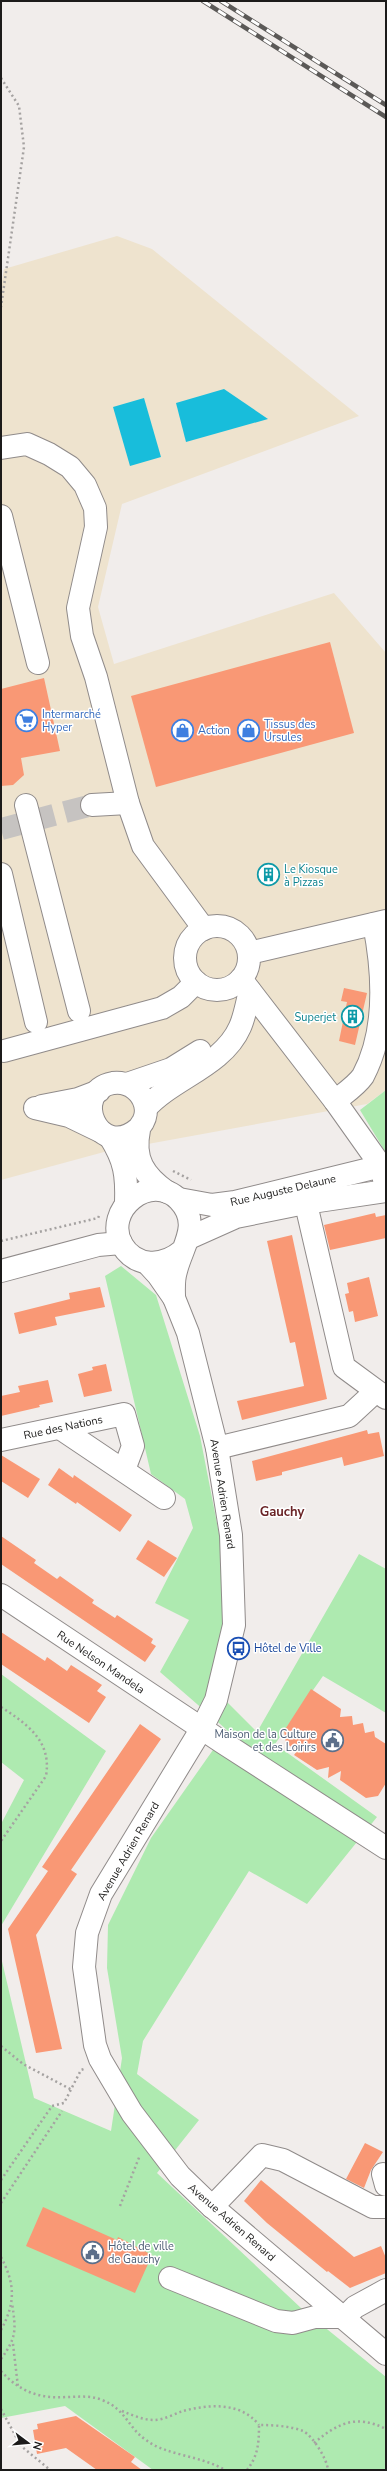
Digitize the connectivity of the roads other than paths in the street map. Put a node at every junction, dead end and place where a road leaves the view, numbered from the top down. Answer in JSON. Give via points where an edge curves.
{"nodes":[{"id":1,"x":1,"y":448,"type":"edge"},
{"id":2,"x":1,"y":516,"type":"edge"},
{"id":3,"x":38,"y":662,"type":"dead end"},
{"id":4,"x":128,"y":803,"type":"junction"},
{"id":5,"x":92,"y":805,"type":"tunnel mouth"},
{"id":6,"x":26,"y":806,"type":"dead end"},
{"id":7,"x":1,"y":874,"type":"edge"},
{"id":8,"x":380,"y":922,"type":"edge"},
{"id":9,"x":204,"y":929,"type":"junction"},
{"id":10,"x":249,"y":953,"type":"junction"},
{"id":11,"x":196,"y":982,"type":"junction"},
{"id":12,"x":246,"y":985,"type":"junction"},
{"id":13,"x":219,"y":990,"type":"junction"},
{"id":14,"x":79,"y":1011,"type":"dead end"},
{"id":15,"x":36,"y":1022,"type":"dead end"},
{"id":16,"x":4,"y":1051,"type":"dead end"},
{"id":17,"x":127,"y":1084,"type":"junction"},
{"id":18,"x":98,"y":1090,"type":"junction"},
{"id":19,"x":335,"y":1101,"type":"junction"},
{"id":20,"x":146,"y":1108,"type":"junction"},
{"id":21,"x":139,"y":1128,"type":"junction"},
{"id":22,"x":105,"y":1134,"type":"junction"},
{"id":23,"x":383,"y":1165,"type":"edge"},
{"id":24,"x":386,"y":1188,"type":"edge"},
{"id":25,"x":386,"y":1191,"type":"edge"},
{"id":26,"x":303,"y":1195,"type":"junction"},
{"id":27,"x":173,"y":1196,"type":"junction"},
{"id":28,"x":126,"y":1203,"type":"junction"},
{"id":29,"x":121,"y":1243,"type":"junction"},
{"id":30,"x":185,"y":1244,"type":"junction"},
{"id":31,"x":147,"y":1263,"type":"junction"},
{"id":32,"x":1,"y":1271,"type":"edge"},
{"id":33,"x":174,"y":1298,"type":"junction"},
{"id":34,"x":381,"y":1395,"type":"edge"},
{"id":35,"x":60,"y":1428,"type":"junction"},
{"id":36,"x":1,"y":1440,"type":"edge"},
{"id":37,"x":217,"y":1448,"type":"junction"},
{"id":38,"x":124,"y":1470,"type":"junction"},
{"id":39,"x":164,"y":1498,"type":"dead end"},
{"id":40,"x":1,"y":1595,"type":"edge"},
{"id":41,"x":202,"y":1728,"type":"junction"},
{"id":42,"x":386,"y":1848,"type":"edge"},
{"id":43,"x":212,"y":2207,"type":"junction"},
{"id":44,"x":386,"y":2207,"type":"edge"},
{"id":45,"x":170,"y":2278,"type":"dead end"},
{"id":46,"x":386,"y":2290,"type":"edge"},
{"id":47,"x":345,"y":2317,"type":"junction"},
{"id":48,"x":386,"y":2354,"type":"edge"}],
"edges":[{"from":1,"to":4,"type":"street","via":[[27,444],[70,467],[85,484],[95,508],[96,527],[78,608],[82,636],[96,677]]},
{"from":2,"to":3,"type":"street"},
{"from":4,"to":5,"type":"street"},
{"from":4,"to":9,"type":"street","via":[[143,846]]},
{"from":6,"to":14,"type":"street"},
{"from":7,"to":15,"type":"street"},
{"from":8,"to":10,"type":"street"},
{"from":8,"to":19,"type":"street","via":[[386,1001],[381,1030],[374,1057],[362,1077]]},
{"from":9,"to":10,"type":"street","via":[[222,926],[231,929],[240,935]]},
{"from":9,"to":11,"type":"street","via":[[192,939],[185,954],[190,974]]},
{"from":10,"to":12,"type":"street"},
{"from":11,"to":13,"type":"street"},
{"from":11,"to":16,"type":"street","via":[[182,997],[162,1008]]},
{"from":12,"to":13,"type":"street"},
{"from":12,"to":19,"type":"street"},
{"from":12,"to":20,"type":"street","via":[[240,1027],[223,1050],[154,1099]]},
{"from":13,"to":17,"type":"street","via":[[231,1002],[230,1021],[213,1041],[171,1069]]},
{"from":17,"to":18,"type":"street","via":[[112,1083]]},
{"from":17,"to":20,"type":"street","via":[[140,1093]]},
{"from":18,"to":22,"type":"street","via":[[91,1107],[94,1124]]},
{"from":18,"to":22,"type":"street","via":[[78,1100],[35,1108],[68,1116]]},
{"from":19,"to":23,"type":"street"},
{"from":20,"to":21,"type":"street"},
{"from":21,"to":22,"type":"street","via":[[126,1137]]},
{"from":21,"to":27,"type":"street","via":[[137,1153],[151,1181]]},
{"from":22,"to":28,"type":"street","via":[[120,1154],[127,1175]]},
{"from":23,"to":24,"type":"street"},
{"from":23,"to":26,"type":"street","name":"Rue Auguste Delaune"},
{"from":25,"to":26,"type":"street","name":"Rue Auguste Delaune"},
{"from":26,"to":27,"type":"street","name":"Rue Auguste Delaune","via":[[212,1205]]},
{"from":26,"to":30,"type":"street","name":"Rue Auguste Delaune","via":[[236,1217]]},
{"from":26,"to":34,"type":"street","via":[[344,1367]]},
{"from":27,"to":28,"type":"street","via":[[145,1191]]},
{"from":27,"to":30,"type":"street","via":[[190,1217]]},
{"from":28,"to":29,"type":"street","via":[[118,1223]]},
{"from":29,"to":31,"type":"street","via":[[128,1252]]},
{"from":29,"to":32,"type":"street","via":[[98,1245]]},
{"from":30,"to":31,"type":"street","via":[[166,1262]]},
{"from":30,"to":33,"type":"street","name":"Avenue Adrien Renard","via":[[176,1271]]},
{"from":31,"to":33,"type":"street","name":"Avenue Adrien Renard"},
{"from":33,"to":37,"type":"street","name":"Avenue Adrien Renard","via":[[190,1340]]},
{"from":34,"to":37,"type":"street","via":[[350,1416]]},
{"from":35,"to":36,"type":"street","name":"Rue des Nations"},
{"from":35,"to":38,"type":"street"},
{"from":35,"to":38,"type":"street","name":"Rue des Nations","via":[[124,1414],[133,1446]]},
{"from":37,"to":41,"type":"street","name":"Avenue Adrien Renard","via":[[231,1535],[234,1625],[216,1700]]},
{"from":38,"to":39,"type":"street"},
{"from":40,"to":41,"type":"street","name":"Rue Nelson Mandela"},
{"from":41,"to":42,"type":"street","name":"Rue Nelson Mandela"},
{"from":41,"to":43,"type":"street","name":"Avenue Adrien Renard","via":[[101,1894],[87,1933],[84,1967],[95,2045],[100,2059],[132,2113],[172,2167]]},
{"from":43,"to":44,"type":"street","via":[[262,2155],[283,2160],[373,2207]]},
{"from":43,"to":47,"type":"street","name":"Avenue Adrien Renard"},
{"from":45,"to":47,"type":"street","via":[[276,2321],[293,2323],[315,2317]]},
{"from":46,"to":47,"type":"street","via":[[355,2308]]},
{"from":47,"to":48,"type":"street","name":"Avenue Adrien Renard"}]}
